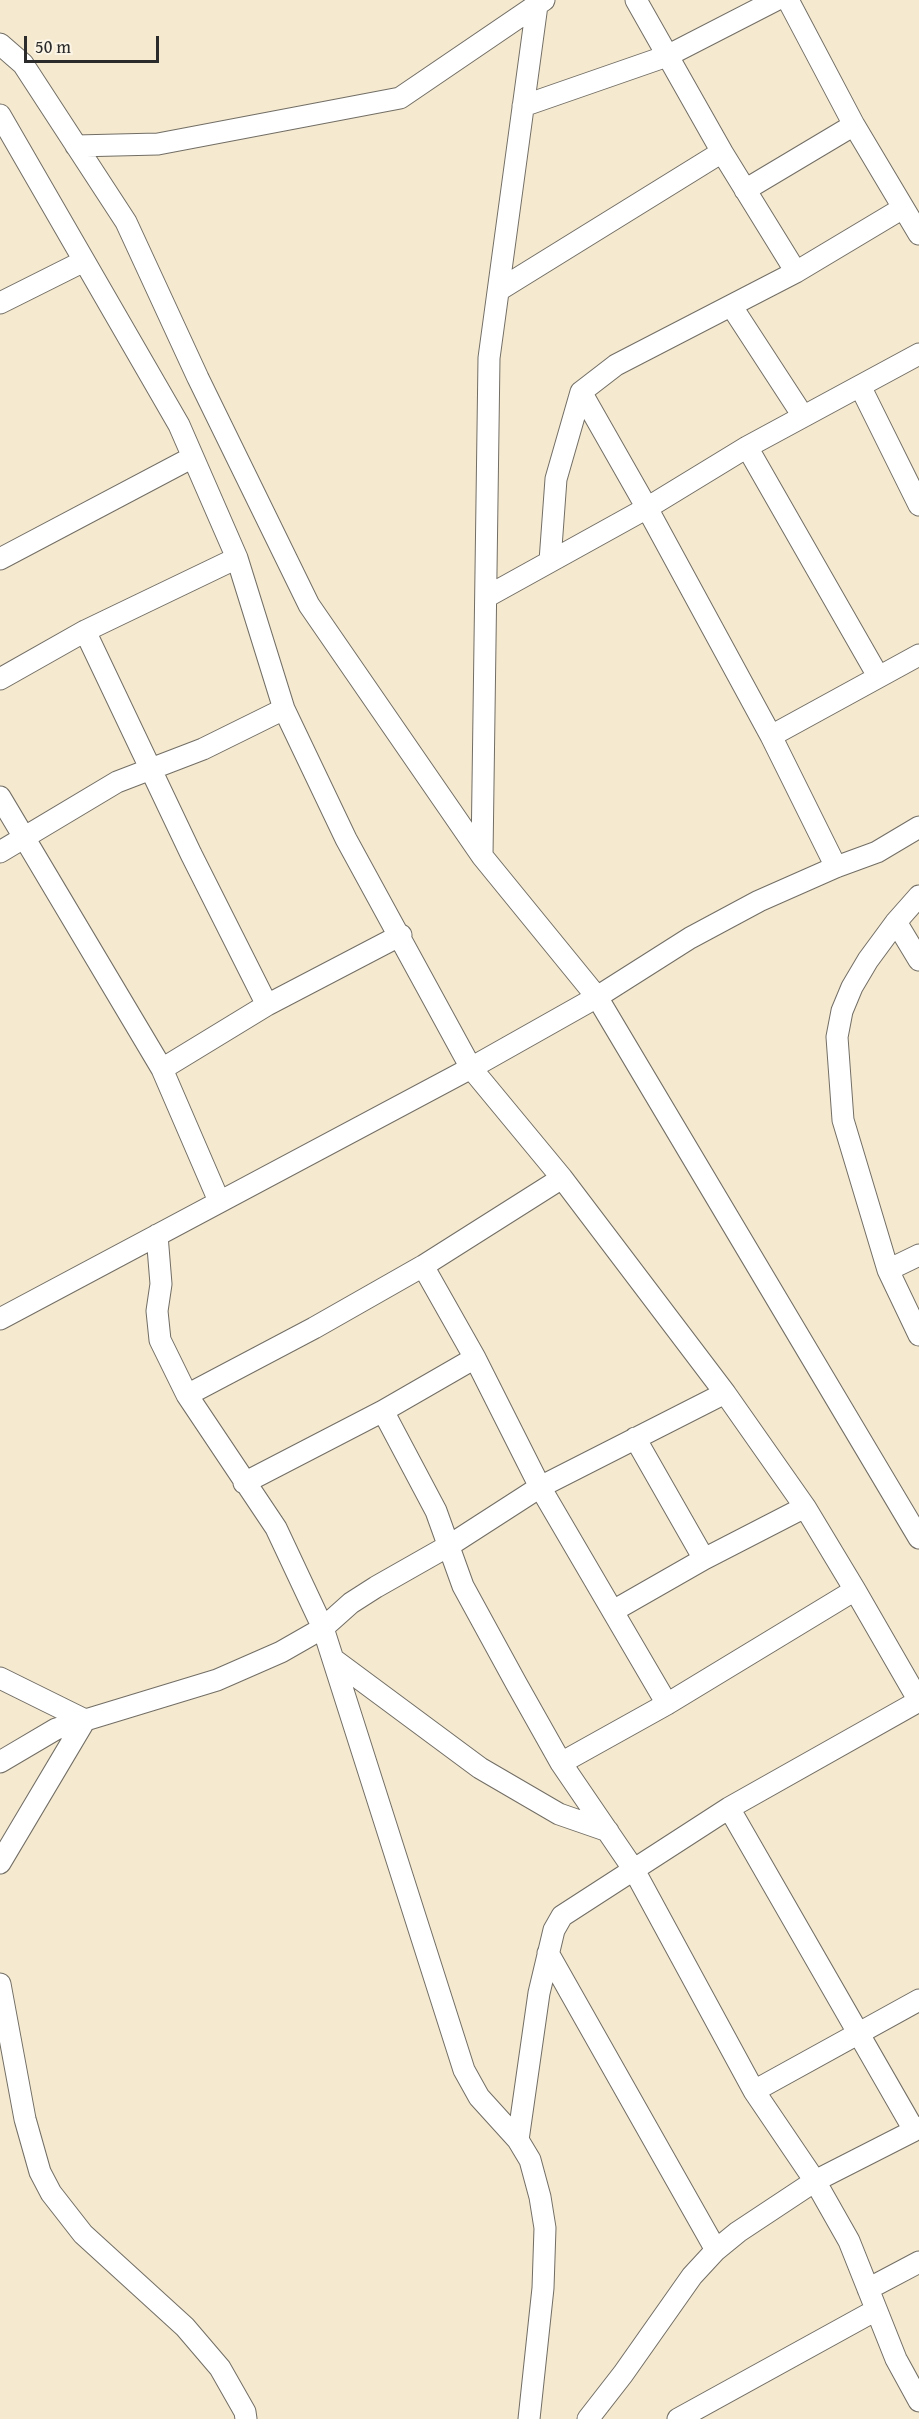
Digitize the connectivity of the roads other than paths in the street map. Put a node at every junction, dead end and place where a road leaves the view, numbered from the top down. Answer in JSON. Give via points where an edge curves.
{"nodes":[{"id":1,"x":636,"y":0,"type":"edge"},
{"id":2,"x":776,"y":0,"type":"edge"},
{"id":3,"x":788,"y":0,"type":"edge"},
{"id":4,"x":541,"y":2,"type":"edge"},
{"id":5,"x":0,"y":44,"type":"edge"},
{"id":6,"x":667,"y":56,"type":"junction"},
{"id":7,"x":523,"y":106,"type":"junction"},
{"id":8,"x":0,"y":115,"type":"edge"},
{"id":9,"x":854,"y":125,"type":"junction"},
{"id":10,"x":76,"y":146,"type":"junction"},
{"id":11,"x":722,"y":152,"type":"junction"},
{"id":12,"x":746,"y":190,"type":"junction"},
{"id":13,"x":903,"y":208,"type":"junction"},
{"id":14,"x":919,"y":234,"type":"edge"},
{"id":15,"x":84,"y":261,"type":"junction"},
{"id":16,"x":796,"y":272,"type":"junction"},
{"id":17,"x":499,"y":290,"type":"junction"},
{"id":18,"x":0,"y":303,"type":"edge"},
{"id":19,"x":732,"y":307,"type":"junction"},
{"id":20,"x":919,"y":354,"type":"edge"},
{"id":21,"x":860,"y":386,"type":"junction"},
{"id":22,"x":581,"y":392,"type":"junction"},
{"id":23,"x":803,"y":416,"type":"junction"},
{"id":24,"x":747,"y":447,"type":"junction"},
{"id":25,"x":193,"y":457,"type":"junction"},
{"id":26,"x":919,"y":506,"type":"edge"},
{"id":27,"x":646,"y":508,"type":"junction"},
{"id":28,"x":237,"y":558,"type":"junction"},
{"id":29,"x":0,"y":559,"type":"edge"},
{"id":30,"x":550,"y":561,"type":"junction"},
{"id":31,"x":488,"y":596,"type":"junction"},
{"id":32,"x":85,"y":631,"type":"junction"},
{"id":33,"x":919,"y":655,"type":"edge"},
{"id":34,"x":878,"y":676,"type":"junction"},
{"id":35,"x":0,"y":679,"type":"edge"},
{"id":36,"x":284,"y":709,"type":"junction"},
{"id":37,"x":771,"y":736,"type":"junction"},
{"id":38,"x":150,"y":768,"type":"junction"},
{"id":39,"x":0,"y":796,"type":"edge"},
{"id":40,"x":919,"y":826,"type":"edge"},
{"id":41,"x":25,"y":837,"type":"junction"},
{"id":42,"x":0,"y":852,"type":"edge"},
{"id":43,"x":482,"y":856,"type":"junction"},
{"id":44,"x":836,"y":867,"type":"junction"},
{"id":45,"x":919,"y":896,"type":"edge"},
{"id":46,"x":896,"y":922,"type":"junction"},
{"id":47,"x":401,"y":935,"type":"junction"},
{"id":48,"x":919,"y":960,"type":"edge"},
{"id":49,"x":597,"y":997,"type":"junction"},
{"id":50,"x":267,"y":1005,"type":"junction"},
{"id":51,"x":471,"y":1068,"type":"junction"},
{"id":52,"x":162,"y":1069,"type":"junction"},
{"id":53,"x":562,"y":1178,"type":"junction"},
{"id":54,"x":219,"y":1202,"type":"junction"},
{"id":55,"x":157,"y":1235,"type":"junction"},
{"id":56,"x":919,"y":1254,"type":"edge"},
{"id":57,"x":423,"y":1266,"type":"junction"},
{"id":58,"x":888,"y":1270,"type":"junction"},
{"id":59,"x":0,"y":1319,"type":"edge"},
{"id":60,"x":919,"y":1335,"type":"edge"},
{"id":61,"x":475,"y":1358,"type":"junction"},
{"id":62,"x":725,"y":1393,"type":"junction"},
{"id":63,"x":187,"y":1395,"type":"junction"},
{"id":64,"x":382,"y":1411,"type":"junction"},
{"id":65,"x":635,"y":1438,"type":"junction"},
{"id":66,"x":244,"y":1483,"type":"junction"},
{"id":67,"x":540,"y":1487,"type":"junction"},
{"id":68,"x":805,"y":1508,"type":"junction"},
{"id":69,"x":919,"y":1538,"type":"edge"},
{"id":70,"x":450,"y":1545,"type":"junction"},
{"id":71,"x":704,"y":1559,"type":"junction"},
{"id":72,"x":855,"y":1590,"type":"junction"},
{"id":73,"x":613,"y":1611,"type":"junction"},
{"id":74,"x":323,"y":1628,"type":"junction"},
{"id":75,"x":333,"y":1659,"type":"junction"},
{"id":76,"x":0,"y":1678,"type":"edge"},
{"id":77,"x":919,"y":1701,"type":"edge"},
{"id":78,"x":667,"y":1704,"type":"junction"},
{"id":79,"x":85,"y":1720,"type":"junction"},
{"id":80,"x":0,"y":1762,"type":"edge"},
{"id":81,"x":561,"y":1763,"type":"junction"},
{"id":82,"x":729,"y":1808,"type":"junction"},
{"id":83,"x":608,"y":1831,"type":"junction"},
{"id":84,"x":0,"y":1863,"type":"edge"},
{"id":85,"x":634,"y":1870,"type":"junction"},
{"id":86,"x":548,"y":1953,"type":"junction"},
{"id":87,"x":0,"y":1984,"type":"edge"},
{"id":88,"x":919,"y":2000,"type":"edge"},
{"id":89,"x":859,"y":2035,"type":"junction"},
{"id":90,"x":754,"y":2091,"type":"junction"},
{"id":91,"x":917,"y":2129,"type":"edge"},
{"id":92,"x":518,"y":2140,"type":"junction"},
{"id":93,"x":815,"y":2181,"type":"junction"},
{"id":94,"x":716,"y":2250,"type":"junction"},
{"id":95,"x":919,"y":2262,"type":"edge"},
{"id":96,"x":868,"y":2289,"type":"junction"},
{"id":97,"x":876,"y":2310,"type":"junction"},
{"id":98,"x":919,"y":2401,"type":"edge"},
{"id":99,"x":245,"y":2417,"type":"edge"},
{"id":100,"x":529,"y":2419,"type":"edge"},
{"id":101,"x":588,"y":2419,"type":"edge"},
{"id":102,"x":678,"y":2419,"type":"edge"}],
"edges":[{"from":1,"to":6,"type":"street"},
{"from":2,"to":6,"type":"street"},
{"from":3,"to":9,"type":"street"},
{"from":4,"to":7,"type":"street"},
{"from":4,"to":10,"type":"street","via":[[400,98],[158,144]]},
{"from":5,"to":10,"type":"street","via":[[23,64]]},
{"from":6,"to":7,"type":"street"},
{"from":6,"to":11,"type":"street"},
{"from":7,"to":17,"type":"street"},
{"from":8,"to":15,"type":"street"},
{"from":9,"to":12,"type":"street"},
{"from":9,"to":13,"type":"street"},
{"from":10,"to":43,"type":"street","via":[[126,222],[309,605]]},
{"from":11,"to":12,"type":"street"},
{"from":11,"to":17,"type":"street"},
{"from":12,"to":16,"type":"street"},
{"from":13,"to":14,"type":"street"},
{"from":13,"to":16,"type":"street"},
{"from":15,"to":18,"type":"street"},
{"from":15,"to":25,"type":"street","via":[[179,425]]},
{"from":16,"to":19,"type":"street"},
{"from":17,"to":31,"type":"street","via":[[489,358]]},
{"from":19,"to":22,"type":"street","via":[[616,365]]},
{"from":19,"to":23,"type":"street"},
{"from":20,"to":21,"type":"street"},
{"from":21,"to":23,"type":"street"},
{"from":21,"to":26,"type":"street"},
{"from":22,"to":27,"type":"street"},
{"from":22,"to":30,"type":"street","via":[[556,479]]},
{"from":23,"to":24,"type":"street"},
{"from":24,"to":27,"type":"street"},
{"from":24,"to":34,"type":"street"},
{"from":25,"to":28,"type":"street"},
{"from":25,"to":29,"type":"street"},
{"from":27,"to":30,"type":"street"},
{"from":27,"to":37,"type":"street"},
{"from":28,"to":32,"type":"street"},
{"from":28,"to":36,"type":"street"},
{"from":30,"to":31,"type":"street"},
{"from":31,"to":43,"type":"street"},
{"from":32,"to":35,"type":"street"},
{"from":32,"to":38,"type":"street"},
{"from":33,"to":34,"type":"street"},
{"from":34,"to":37,"type":"street"},
{"from":36,"to":38,"type":"street","via":[[203,749]]},
{"from":36,"to":47,"type":"street","via":[[346,839]]},
{"from":37,"to":44,"type":"street"},
{"from":38,"to":41,"type":"street","via":[[98,792]]},
{"from":38,"to":50,"type":"street"},
{"from":39,"to":41,"type":"street"},
{"from":40,"to":44,"type":"street","via":[[877,852]]},
{"from":41,"to":42,"type":"street"},
{"from":41,"to":52,"type":"street"},
{"from":43,"to":49,"type":"street"},
{"from":44,"to":49,"type":"street","via":[[759,901],[690,938]]},
{"from":45,"to":46,"type":"street"},
{"from":46,"to":48,"type":"street"},
{"from":46,"to":58,"type":"street","via":[[852,987],[837,1037],[843,1120]]},
{"from":47,"to":50,"type":"street"},
{"from":47,"to":51,"type":"street"},
{"from":49,"to":51,"type":"street"},
{"from":49,"to":69,"type":"street"},
{"from":50,"to":52,"type":"street"},
{"from":51,"to":53,"type":"street"},
{"from":51,"to":54,"type":"street"},
{"from":52,"to":54,"type":"street"},
{"from":53,"to":57,"type":"street"},
{"from":53,"to":62,"type":"street"},
{"from":54,"to":55,"type":"street"},
{"from":55,"to":59,"type":"street"},
{"from":55,"to":63,"type":"street","via":[[160,1340]]},
{"from":56,"to":58,"type":"street"},
{"from":57,"to":61,"type":"street"},
{"from":57,"to":63,"type":"street"},
{"from":58,"to":60,"type":"street"},
{"from":61,"to":64,"type":"street"},
{"from":61,"to":67,"type":"street"},
{"from":62,"to":65,"type":"street"},
{"from":62,"to":68,"type":"street"},
{"from":63,"to":66,"type":"street"},
{"from":64,"to":66,"type":"street"},
{"from":64,"to":70,"type":"street"},
{"from":65,"to":67,"type":"street"},
{"from":65,"to":71,"type":"street"},
{"from":66,"to":74,"type":"street","via":[[276,1528]]},
{"from":67,"to":70,"type":"street"},
{"from":67,"to":73,"type":"street"},
{"from":68,"to":71,"type":"street"},
{"from":68,"to":72,"type":"street"},
{"from":70,"to":74,"type":"street","via":[[351,1603]]},
{"from":70,"to":81,"type":"street","via":[[463,1586]]},
{"from":71,"to":73,"type":"street"},
{"from":72,"to":77,"type":"street"},
{"from":72,"to":78,"type":"street"},
{"from":73,"to":78,"type":"street"},
{"from":74,"to":75,"type":"street"},
{"from":74,"to":79,"type":"street","via":[[281,1652],[217,1680]]},
{"from":75,"to":83,"type":"street","via":[[480,1768],[559,1814]]},
{"from":75,"to":92,"type":"street","via":[[464,2070],[479,2097]]},
{"from":76,"to":79,"type":"street"},
{"from":77,"to":82,"type":"street"},
{"from":78,"to":81,"type":"street"},
{"from":79,"to":80,"type":"street","via":[[56,1729]]},
{"from":79,"to":84,"type":"street"},
{"from":81,"to":83,"type":"street"},
{"from":82,"to":85,"type":"street"},
{"from":82,"to":89,"type":"street"},
{"from":83,"to":85,"type":"street"},
{"from":85,"to":86,"type":"street","via":[[562,1916]]},
{"from":85,"to":90,"type":"street"},
{"from":86,"to":92,"type":"street"},
{"from":86,"to":94,"type":"street"},
{"from":87,"to":99,"type":"street","via":[[25,2119],[40,2172],[51,2193],[82,2234],[185,2327],[220,2368]]},
{"from":88,"to":89,"type":"street"},
{"from":89,"to":90,"type":"street"},
{"from":89,"to":91,"type":"street"},
{"from":90,"to":93,"type":"street"},
{"from":91,"to":93,"type":"street"},
{"from":92,"to":100,"type":"street","via":[[531,2160],[545,2228],[543,2288]]},
{"from":93,"to":94,"type":"street"},
{"from":93,"to":96,"type":"street","via":[[849,2241]]},
{"from":94,"to":101,"type":"street","via":[[687,2283]]},
{"from":95,"to":96,"type":"street"},
{"from":96,"to":97,"type":"street"},
{"from":97,"to":98,"type":"street"},
{"from":97,"to":102,"type":"street"}]}
